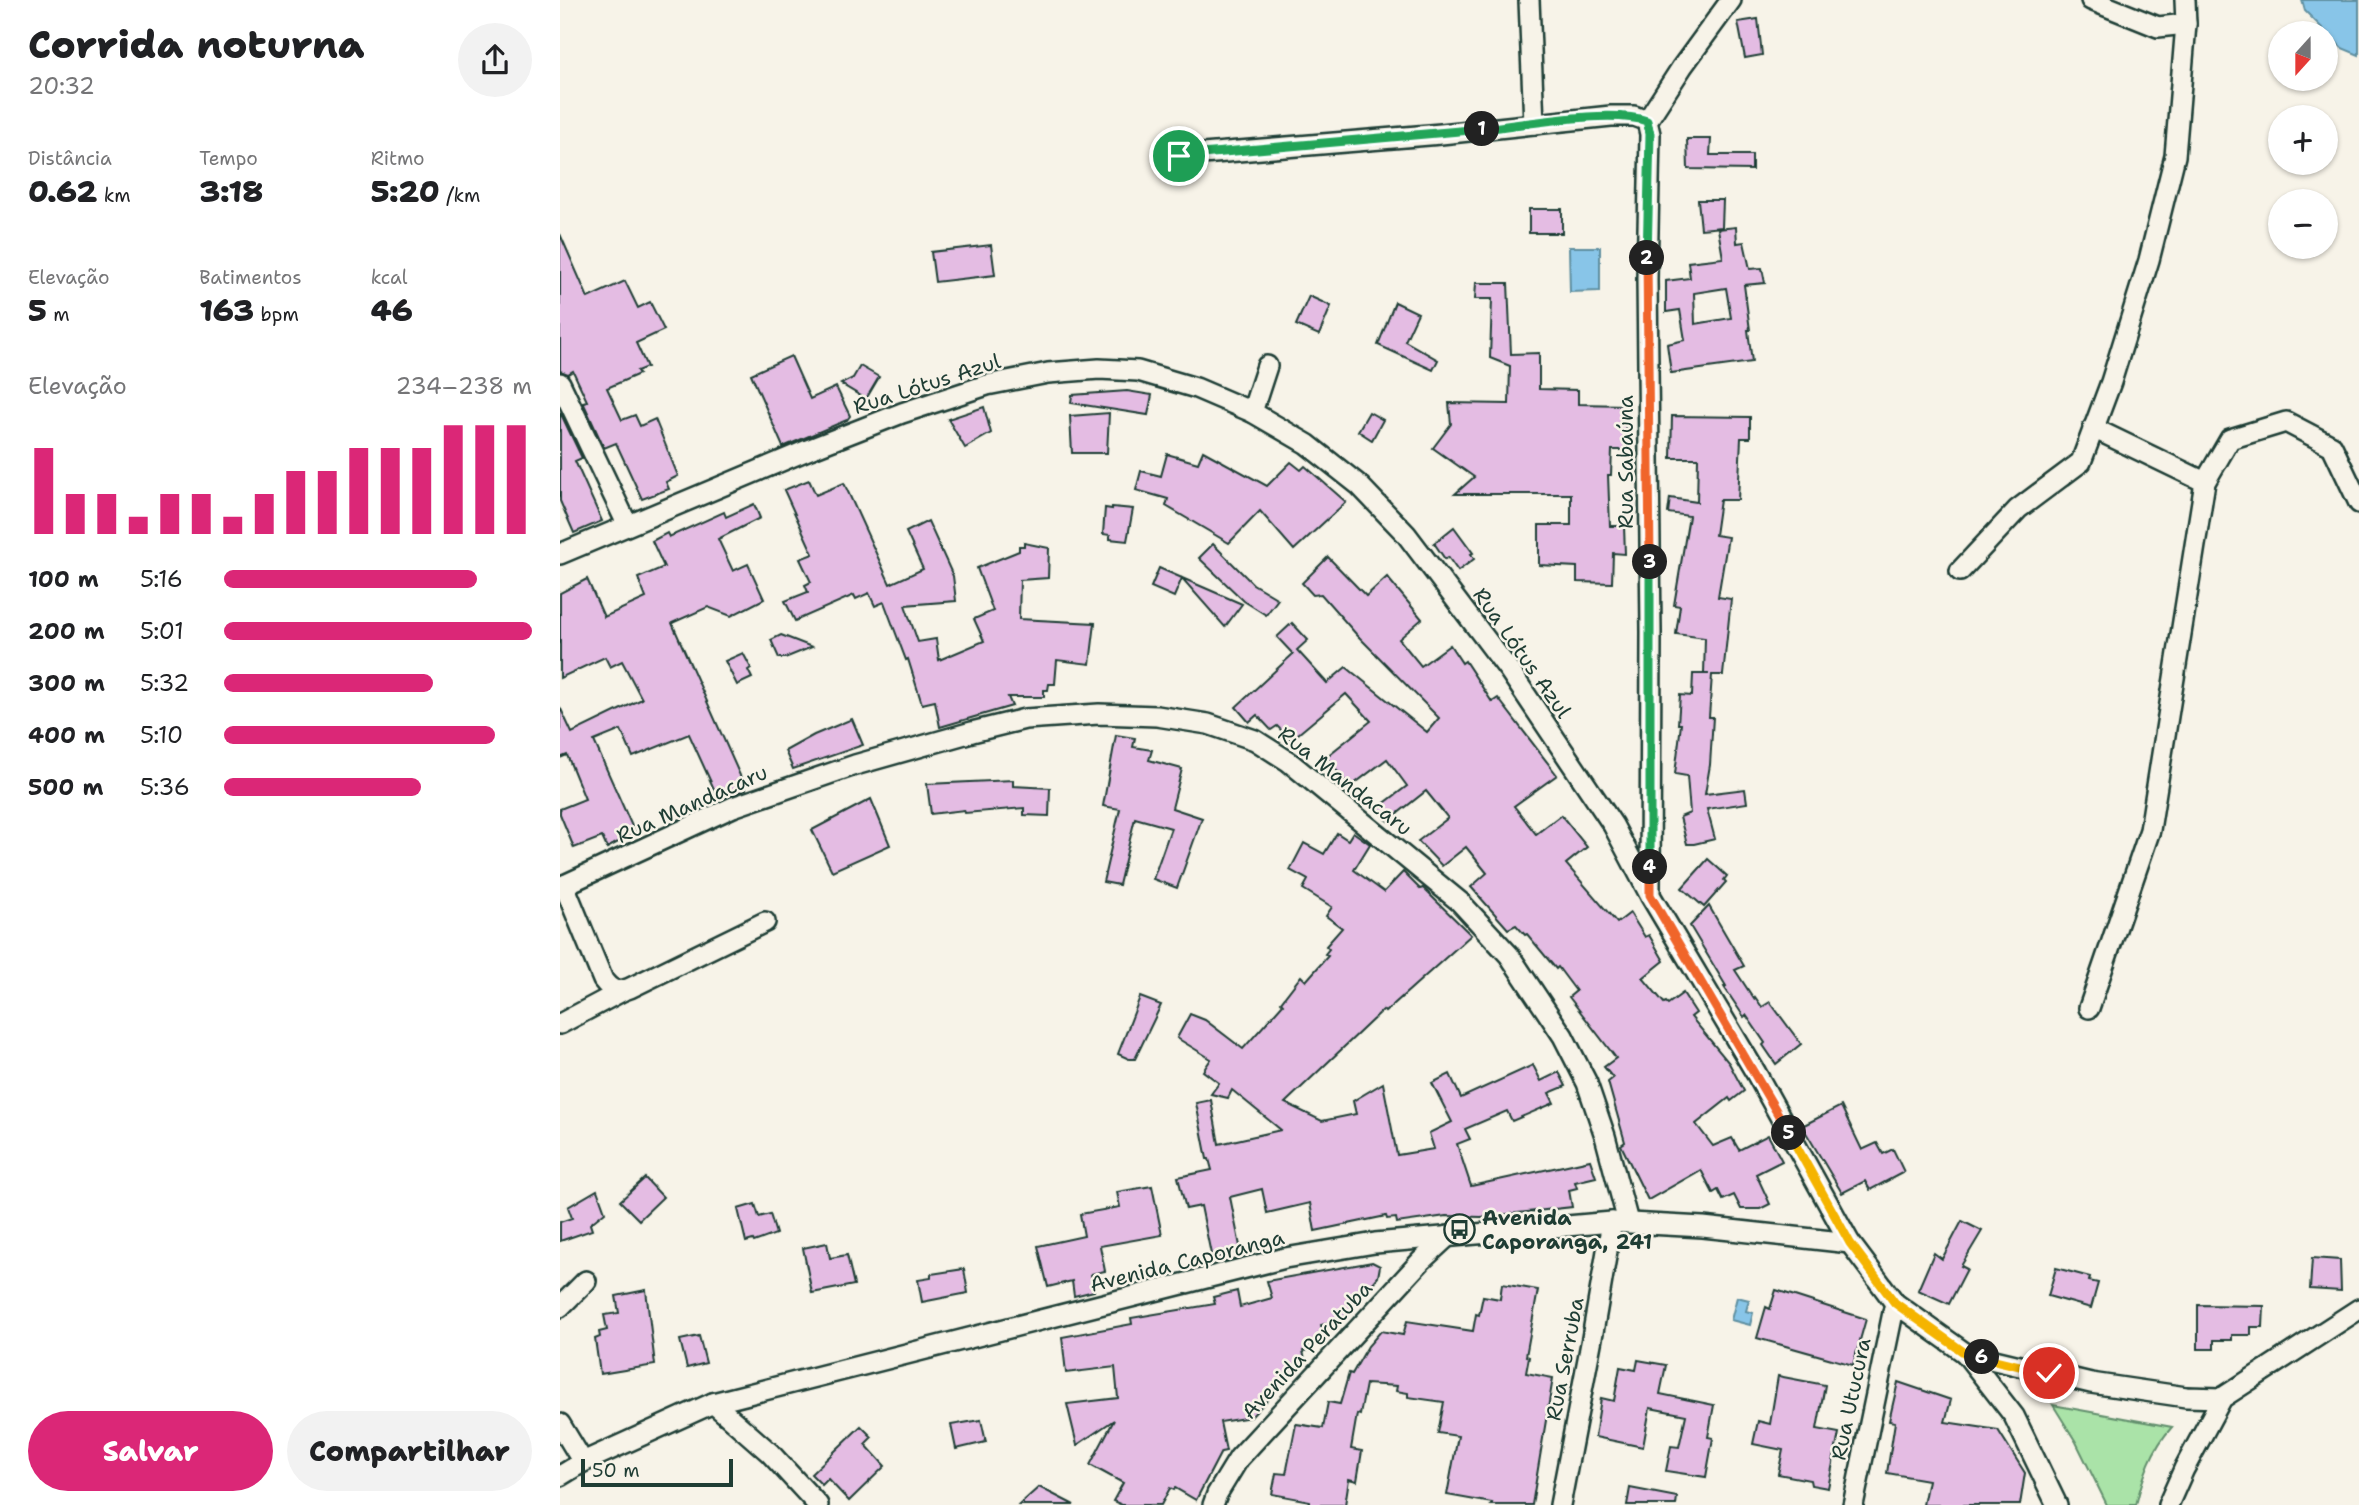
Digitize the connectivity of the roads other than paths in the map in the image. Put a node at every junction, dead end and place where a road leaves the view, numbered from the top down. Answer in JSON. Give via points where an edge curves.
{"nodes":[{"id":1,"x":1529,"y":0,"type":"edge"},
{"id":2,"x":1731,"y":0,"type":"edge"},
{"id":3,"x":2091,"y":0,"type":"edge"},
{"id":4,"x":2185,"y":0,"type":"edge"},
{"id":5,"x":2186,"y":24,"type":"junction"},
{"id":6,"x":1647,"y":121,"type":"junction"},
{"id":7,"x":1534,"y":124,"type":"junction"},
{"id":8,"x":1179,"y":156,"type":"dead end"},
{"id":9,"x":1267,"y":366,"type":"dead end"},
{"id":10,"x":560,"y":383,"type":"edge"},
{"id":11,"x":1252,"y":412,"type":"junction"},
{"id":12,"x":2093,"y":428,"type":"junction"},
{"id":13,"x":2205,"y":482,"type":"junction"},
{"id":14,"x":2359,"y":503,"type":"edge"},
{"id":15,"x":627,"y":524,"type":"junction"},
{"id":16,"x":560,"y":554,"type":"edge"},
{"id":17,"x":1960,"y":571,"type":"dead end"},
{"id":18,"x":562,"y":886,"type":"edge"},
{"id":19,"x":1650,"y":895,"type":"junction"},
{"id":20,"x":765,"y":922,"type":"dead end"},
{"id":21,"x":622,"y":991,"type":"junction"},
{"id":22,"x":2089,"y":1008,"type":"dead end"},
{"id":23,"x":560,"y":1024,"type":"edge"},
{"id":24,"x":1620,"y":1222,"type":"junction"},
{"id":25,"x":1448,"y":1236,"type":"junction"},
{"id":26,"x":1850,"y":1243,"type":"junction"},
{"id":27,"x":586,"y":1281,"type":"dead end"},
{"id":28,"x":1895,"y":1303,"type":"junction"},
{"id":29,"x":560,"y":1307,"type":"edge"},
{"id":30,"x":2359,"y":1309,"type":"edge"},
{"id":31,"x":1965,"y":1353,"type":"junction"},
{"id":32,"x":2222,"y":1398,"type":"junction"},
{"id":33,"x":713,"y":1403,"type":"junction"},
{"id":34,"x":560,"y":1424,"type":"edge"},
{"id":35,"x":583,"y":1462,"type":"junction"},
{"id":36,"x":560,"y":1476,"type":"edge"},
{"id":37,"x":818,"y":1505,"type":"edge"},
{"id":38,"x":1213,"y":1505,"type":"edge"},
{"id":39,"x":1560,"y":1505,"type":"edge"},
{"id":40,"x":1853,"y":1505,"type":"edge"},
{"id":41,"x":2057,"y":1505,"type":"edge"},
{"id":42,"x":2168,"y":1505,"type":"edge"}],
"edges":[{"from":1,"to":7,"type":"street"},
{"from":2,"to":6,"type":"street"},
{"from":3,"to":5,"type":"street","via":[[2158,27]]},
{"from":4,"to":5,"type":"street"},
{"from":5,"to":12,"type":"street","via":[[2175,156],[2149,260]]},
{"from":6,"to":7,"type":"street","via":[[1611,116]]},
{"from":6,"to":19,"type":"street","name":"Rua Sabaúna"},
{"from":7,"to":8,"type":"street"},
{"from":9,"to":11,"type":"street"},
{"from":10,"to":15,"type":"street"},
{"from":11,"to":15,"type":"street","name":"Rua Lótus Azul","via":[[1196,388],[1138,371],[1048,373],[986,384],[902,412]]},
{"from":11,"to":19,"type":"street","name":"Rua Lótus Azul","via":[[1307,444],[1349,477],[1406,534],[1509,670],[1613,825]]},
{"from":12,"to":13,"type":"street"},
{"from":12,"to":17,"type":"street","via":[[2081,462],[2018,509]]},
{"from":13,"to":14,"type":"street","via":[[2230,439],[2286,422],[2332,446]]},
{"from":13,"to":22,"type":"street","via":[[2150,830]]},
{"from":15,"to":16,"type":"street","name":"Rua Lótus Azul"},
{"from":18,"to":21,"type":"street","via":[[603,980],[608,988]]},
{"from":18,"to":24,"type":"street","name":"Rua Mandacaru","via":[[733,807],[855,765],[972,732],[1026,719],[1099,714],[1208,724],[1255,740],[1288,761],[1460,902],[1509,955],[1563,1036],[1587,1083],[1605,1136]]},
{"from":19,"to":26,"type":"street","name":"Rua Lótus Azul"},
{"from":20,"to":21,"type":"street"},
{"from":21,"to":23,"type":"street"},
{"from":24,"to":25,"type":"street","name":"Avenida Caporanga"},
{"from":24,"to":26,"type":"street","name":"Avenida Caporanga"},
{"from":24,"to":39,"type":"street","name":"Rua Serruba"},
{"from":25,"to":33,"type":"street","name":"Avenida Caporanga","via":[[1285,1258]]},
{"from":25,"to":38,"type":"street","name":"Avenida Peratuba","via":[[1239,1458]]},
{"from":26,"to":28,"type":"street","name":"Rua Lótus Azul"},
{"from":27,"to":29,"type":"street"},
{"from":28,"to":31,"type":"street","name":"Rua Lótus Azul"},
{"from":28,"to":40,"type":"street","name":"Rua Utucura"},
{"from":30,"to":32,"type":"street"},
{"from":31,"to":32,"type":"street","name":"Rua Lótus Azul","via":[[2103,1385]]},
{"from":31,"to":41,"type":"street","via":[[2014,1416]]},
{"from":32,"to":42,"type":"street"},
{"from":33,"to":35,"type":"street","name":"Avenida Caporanga"},
{"from":33,"to":37,"type":"street","via":[[770,1453]]},
{"from":34,"to":35,"type":"street"},
{"from":35,"to":36,"type":"street","name":"Avenida Caporanga"}]}
